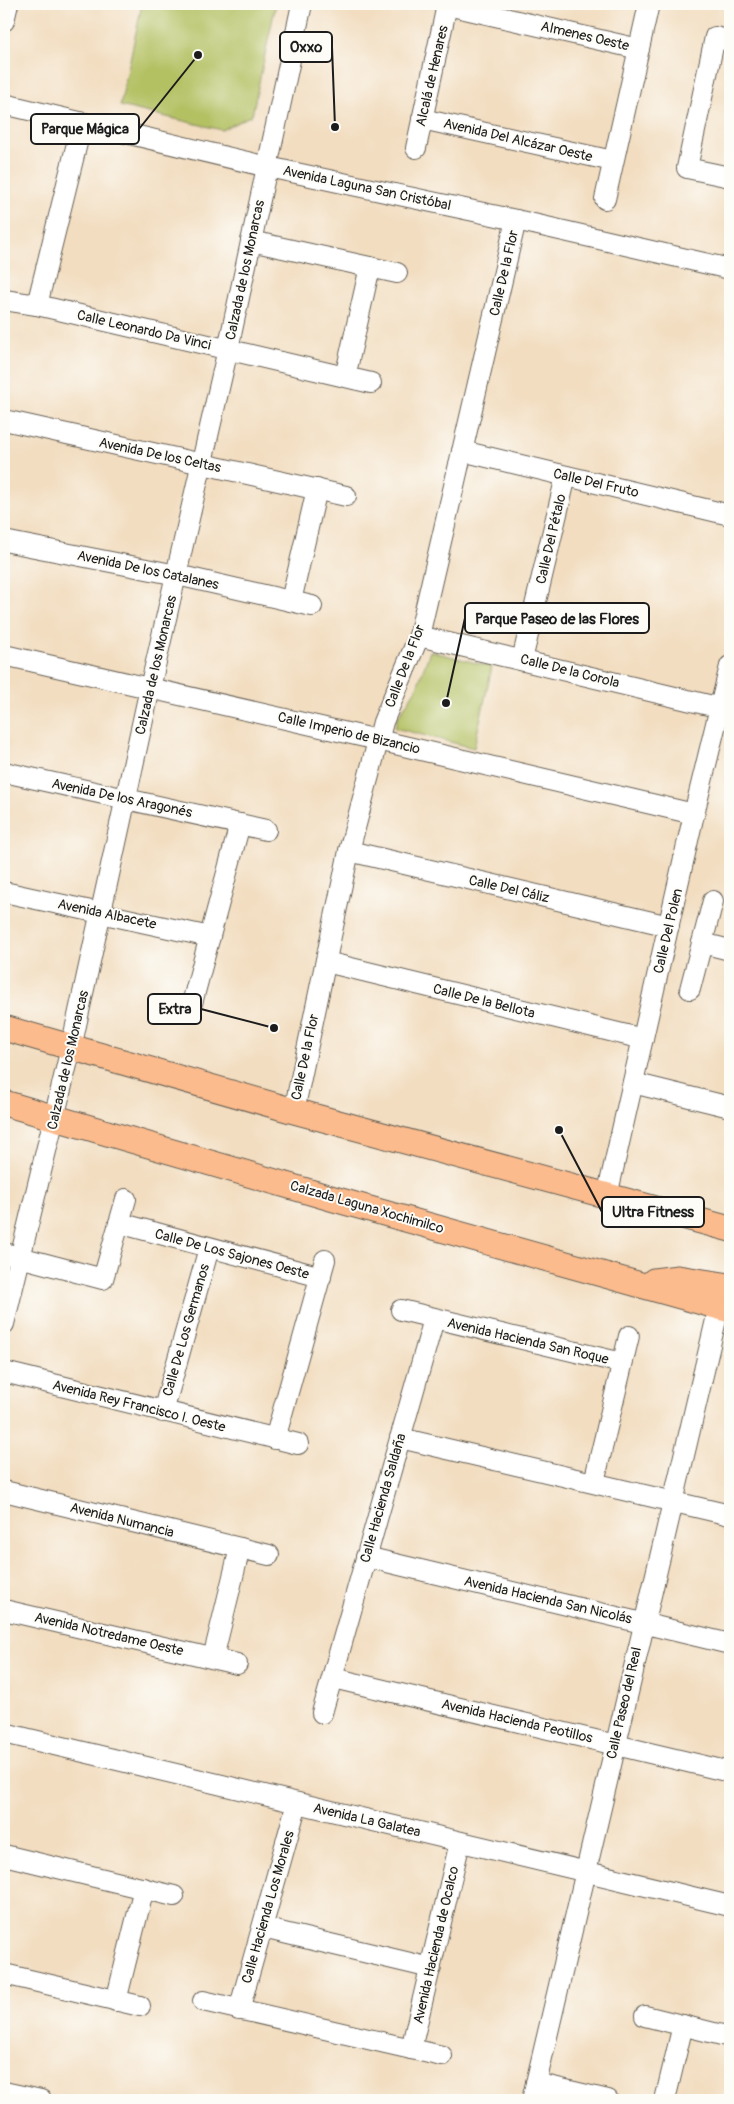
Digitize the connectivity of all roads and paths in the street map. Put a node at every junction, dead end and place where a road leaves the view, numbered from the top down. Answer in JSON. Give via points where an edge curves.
{"nodes":[{"id":1,"x":8,"y":4,"type":"edge"},
{"id":2,"x":302,"y":4,"type":"edge"},
{"id":3,"x":445,"y":4,"type":"edge"},
{"id":4,"x":649,"y":4,"type":"edge"},
{"id":5,"x":4,"y":21,"type":"edge"},
{"id":6,"x":723,"y":39,"type":"edge"},
{"id":7,"x":639,"y":49,"type":"junction"},
{"id":8,"x":4,"y":104,"type":"edge"},
{"id":9,"x":422,"y":119,"type":"junction"},
{"id":10,"x":82,"y":123,"type":"junction"},
{"id":11,"x":416,"y":148,"type":"dead end"},
{"id":12,"x":613,"y":161,"type":"junction"},
{"id":13,"x":268,"y":167,"type":"junction"},
{"id":14,"x":730,"y":177,"type":"edge"},
{"id":15,"x":605,"y":199,"type":"dead end"},
{"id":16,"x":516,"y":220,"type":"junction"},
{"id":17,"x":252,"y":241,"type":"junction"},
{"id":18,"x":370,"y":267,"type":"junction"},
{"id":19,"x":730,"y":269,"type":"edge"},
{"id":20,"x":397,"y":273,"type":"dead end"},
{"id":21,"x":4,"y":300,"type":"edge"},
{"id":22,"x":37,"y":304,"type":"junction"},
{"id":23,"x":228,"y":349,"type":"junction"},
{"id":24,"x":345,"y":377,"type":"junction"},
{"id":25,"x":372,"y":382,"type":"dead end"},
{"id":26,"x":4,"y":420,"type":"edge"},
{"id":27,"x":462,"y":451,"type":"junction"},
{"id":28,"x":202,"y":464,"type":"junction"},
{"id":29,"x":566,"y":476,"type":"junction"},
{"id":30,"x":317,"y":489,"type":"junction"},
{"id":31,"x":346,"y":496,"type":"dead end"},
{"id":32,"x":730,"y":515,"type":"edge"},
{"id":33,"x":4,"y":542,"type":"edge"},
{"id":34,"x":177,"y":575,"type":"junction"},
{"id":35,"x":291,"y":601,"type":"junction"},
{"id":36,"x":312,"y":606,"type":"dead end"},
{"id":37,"x":419,"y":636,"type":"junction"},
{"id":38,"x":4,"y":655,"type":"edge"},
{"id":39,"x":522,"y":660,"type":"junction"},
{"id":40,"x":730,"y":666,"type":"edge"},
{"id":41,"x":150,"y":688,"type":"junction"},
{"id":42,"x":721,"y":708,"type":"junction"},
{"id":43,"x":378,"y":740,"type":"junction"},
{"id":44,"x":4,"y":772,"type":"edge"},
{"id":45,"x":127,"y":798,"type":"junction"},
{"id":46,"x":694,"y":814,"type":"junction"},
{"id":47,"x":240,"y":824,"type":"junction"},
{"id":48,"x":266,"y":830,"type":"dead end"},
{"id":49,"x":349,"y":851,"type":"junction"},
{"id":50,"x":4,"y":892,"type":"edge"},
{"id":51,"x":713,"y":901,"type":"dead end"},
{"id":52,"x":101,"y":913,"type":"junction"},
{"id":53,"x":669,"y":926,"type":"junction"},
{"id":54,"x":210,"y":937,"type":"junction"},
{"id":55,"x":702,"y":943,"type":"junction"},
{"id":56,"x":730,"y":950,"type":"edge"},
{"id":57,"x":326,"y":962,"type":"junction"},
{"id":58,"x":690,"y":989,"type":"dead end"},
{"id":59,"x":191,"y":1007,"type":"dead end"},
{"id":60,"x":4,"y":1028,"type":"edge"},
{"id":61,"x":643,"y":1039,"type":"junction"},
{"id":62,"x":71,"y":1048,"type":"junction"},
{"id":63,"x":633,"y":1082,"type":"junction"},
{"id":64,"x":4,"y":1103,"type":"edge"},
{"id":65,"x":730,"y":1107,"type":"edge"},
{"id":66,"x":294,"y":1111,"type":"junction"},
{"id":67,"x":54,"y":1117,"type":"junction"},
{"id":68,"x":607,"y":1196,"type":"junction"},
{"id":69,"x":126,"y":1199,"type":"dead end"},
{"id":70,"x":119,"y":1223,"type":"junction"},
{"id":71,"x":730,"y":1228,"type":"edge"},
{"id":72,"x":209,"y":1248,"type":"junction"},
{"id":73,"x":12,"y":1256,"type":"edge"},
{"id":74,"x":727,"y":1301,"type":"edge"},
{"id":75,"x":401,"y":1310,"type":"dead end"},
{"id":76,"x":434,"y":1319,"type":"junction"},
{"id":77,"x":4,"y":1324,"type":"edge"},
{"id":78,"x":629,"y":1336,"type":"dead end"},
{"id":79,"x":622,"y":1363,"type":"junction"},
{"id":80,"x":4,"y":1372,"type":"edge"},
{"id":81,"x":163,"y":1412,"type":"junction"},
{"id":82,"x":400,"y":1438,"type":"junction"},
{"id":83,"x":275,"y":1439,"type":"junction"},
{"id":84,"x":298,"y":1444,"type":"dead end"},
{"id":85,"x":594,"y":1482,"type":"junction"},
{"id":86,"x":4,"y":1491,"type":"edge"},
{"id":87,"x":673,"y":1501,"type":"junction"},
{"id":88,"x":730,"y":1514,"type":"edge"},
{"id":89,"x":240,"y":1548,"type":"junction"},
{"id":90,"x":269,"y":1555,"type":"dead end"},
{"id":91,"x":366,"y":1557,"type":"junction"},
{"id":92,"x":4,"y":1610,"type":"edge"},
{"id":93,"x":643,"y":1623,"type":"junction"},
{"id":94,"x":730,"y":1644,"type":"edge"},
{"id":95,"x":213,"y":1658,"type":"junction"},
{"id":96,"x":237,"y":1664,"type":"dead end"},
{"id":97,"x":333,"y":1678,"type":"junction"},
{"id":98,"x":322,"y":1713,"type":"dead end"},
{"id":99,"x":4,"y":1733,"type":"edge"},
{"id":100,"x":615,"y":1744,"type":"junction"},
{"id":101,"x":730,"y":1772,"type":"edge"},
{"id":102,"x":297,"y":1803,"type":"junction"},
{"id":103,"x":460,"y":1842,"type":"junction"},
{"id":104,"x":4,"y":1855,"type":"edge"},
{"id":105,"x":586,"y":1872,"type":"junction"},
{"id":106,"x":144,"y":1888,"type":"junction"},
{"id":107,"x":174,"y":1896,"type":"dead end"},
{"id":108,"x":730,"y":1906,"type":"edge"},
{"id":109,"x":263,"y":1928,"type":"junction"},
{"id":110,"x":431,"y":1968,"type":"junction"},
{"id":111,"x":4,"y":1974,"type":"edge"},
{"id":112,"x":116,"y":2001,"type":"junction"},
{"id":113,"x":203,"y":2001,"type":"dead end"},
{"id":114,"x":140,"y":2006,"type":"dead end"},
{"id":115,"x":239,"y":2010,"type":"junction"},
{"id":116,"x":645,"y":2016,"type":"dead end"},
{"id":117,"x":683,"y":2026,"type":"junction"},
{"id":118,"x":730,"y":2037,"type":"edge"},
{"id":119,"x":411,"y":2049,"type":"junction"},
{"id":120,"x":442,"y":2056,"type":"dead end"},
{"id":121,"x":4,"y":2092,"type":"edge"},
{"id":122,"x":534,"y":2092,"type":"edge"},
{"id":123,"x":41,"y":2100,"type":"edge"},
{"id":124,"x":608,"y":2100,"type":"edge"},
{"id":125,"x":665,"y":2100,"type":"edge"}],
"edges":[{"from":1,"to":5,"type":"street"},
{"from":2,"to":13,"type":"street","name":"Calzada de los Monarcas"},
{"from":3,"to":7,"type":"street","name":"Almenes Oeste"},
{"from":3,"to":9,"type":"street","name":"Alcalá de Henares"},
{"from":4,"to":7,"type":"street"},
{"from":6,"to":14,"type":"street","via":[[687,168]]},
{"from":7,"to":12,"type":"street"},
{"from":8,"to":10,"type":"street","name":"Avenida Laguna San Cristóbal"},
{"from":9,"to":11,"type":"street","name":"Alcalá de Henares"},
{"from":9,"to":12,"type":"street","name":"Avenida Del Alcázar Oeste"},
{"from":10,"to":13,"type":"street","name":"Avenida Laguna San Cristóbal"},
{"from":10,"to":22,"type":"street"},
{"from":12,"to":15,"type":"street"},
{"from":13,"to":16,"type":"street","name":"Avenida Laguna San Cristóbal"},
{"from":13,"to":17,"type":"street","name":"Calzada de los Monarcas"},
{"from":16,"to":19,"type":"street","name":"Avenida Laguna San Cristóbal"},
{"from":16,"to":27,"type":"street","name":"Calle De la Flor"},
{"from":17,"to":18,"type":"street"},
{"from":17,"to":23,"type":"street","name":"Calzada de los Monarcas"},
{"from":18,"to":20,"type":"street"},
{"from":18,"to":24,"type":"street"},
{"from":21,"to":22,"type":"street","name":"Calle Leonardo Da Vinci"},
{"from":22,"to":23,"type":"street","name":"Calle Leonardo Da Vinci"},
{"from":23,"to":24,"type":"street","name":"Calle Leonardo Da Vinci"},
{"from":23,"to":28,"type":"street","name":"Calzada de los Monarcas"},
{"from":24,"to":25,"type":"street","name":"Calle Leonardo Da Vinci"},
{"from":26,"to":28,"type":"street","name":"Avenida De los Celtas"},
{"from":27,"to":29,"type":"street","name":"Calle Del Fruto"},
{"from":27,"to":37,"type":"street","name":"Calle De la Flor"},
{"from":28,"to":30,"type":"street","name":"Avenida De los Celtas"},
{"from":28,"to":34,"type":"street","name":"Calzada de los Monarcas"},
{"from":29,"to":32,"type":"street","name":"Calle Del Fruto"},
{"from":29,"to":39,"type":"street","name":"Calle Del Pétalo"},
{"from":30,"to":31,"type":"street","name":"Avenida De los Celtas"},
{"from":30,"to":35,"type":"street"},
{"from":33,"to":34,"type":"street","name":"Avenida De los Catalanes"},
{"from":34,"to":35,"type":"street","name":"Avenida De los Catalanes"},
{"from":34,"to":41,"type":"street","name":"Calzada de los Monarcas"},
{"from":35,"to":36,"type":"street","name":"Avenida De los Catalanes"},
{"from":37,"to":39,"type":"street","name":"Calle De la Corola"},
{"from":37,"to":43,"type":"street","name":"Calle De la Flor"},
{"from":38,"to":41,"type":"street","name":"Calle Imperio de Bizancio"},
{"from":39,"to":42,"type":"street","name":"Calle De la Corola"},
{"from":40,"to":42,"type":"street","name":"Calle Del Polen"},
{"from":41,"to":43,"type":"street","name":"Calle Imperio de Bizancio"},
{"from":41,"to":45,"type":"street","name":"Calzada de los Monarcas"},
{"from":42,"to":46,"type":"street","name":"Calle Del Polen"},
{"from":43,"to":46,"type":"street","name":"Calle Imperio de Bizancio"},
{"from":43,"to":49,"type":"street","name":"Calle De la Flor"},
{"from":44,"to":45,"type":"street","name":"Avenida De los Aragonés"},
{"from":45,"to":47,"type":"street","name":"Avenida De los Aragonés"},
{"from":45,"to":52,"type":"street","name":"Calzada de los Monarcas"},
{"from":46,"to":53,"type":"street","name":"Calle Del Polen"},
{"from":47,"to":48,"type":"street","name":"Avenida De los Aragonés"},
{"from":47,"to":54,"type":"street"},
{"from":49,"to":53,"type":"street","name":"Calle Del Cáliz"},
{"from":49,"to":57,"type":"street","name":"Calle De la Flor"},
{"from":50,"to":52,"type":"street","name":"Avenida Albacete"},
{"from":51,"to":55,"type":"street"},
{"from":52,"to":54,"type":"street","name":"Avenida Albacete"},
{"from":52,"to":62,"type":"street","name":"Calzada de los Monarcas"},
{"from":53,"to":61,"type":"street","name":"Calle Del Polen"},
{"from":54,"to":59,"type":"street"},
{"from":55,"to":56,"type":"street"},
{"from":55,"to":58,"type":"street"},
{"from":57,"to":61,"type":"street","name":"Calle De la Bellota"},
{"from":57,"to":66,"type":"street","name":"Calle De la Flor"},
{"from":60,"to":62,"type":"main road"},
{"from":61,"to":63,"type":"street","name":"Calle Del Polen"},
{"from":62,"to":66,"type":"main road"},
{"from":62,"to":67,"type":"street","name":"Calzada de los Monarcas"},
{"from":63,"to":65,"type":"street"},
{"from":63,"to":68,"type":"street","name":"Calle Del Polen"},
{"from":64,"to":67,"type":"main road","name":"Calzada Laguna Xochimilco"},
{"from":66,"to":68,"type":"main road"},
{"from":67,"to":73,"type":"street","name":"Calzada de los Monarcas"},
{"from":67,"to":74,"type":"main road","name":"Calzada Laguna Xochimilco","via":[[637,1283],[678,1278]]},
{"from":68,"to":71,"type":"main road"},
{"from":69,"to":70,"type":"street"},
{"from":70,"to":72,"type":"street","name":"Calle De Los Sajones Oeste"},
{"from":70,"to":73,"type":"street","via":[[103,1278]]},
{"from":72,"to":81,"type":"street","name":"Calle De Los Germanos"},
{"from":72,"to":83,"type":"street","name":"Calle De Los Sajones Oeste","via":[[323,1269]]},
{"from":73,"to":77,"type":"street","name":"Calzada de los Monarcas"},
{"from":74,"to":87,"type":"street","name":"Calle Paseo del Real"},
{"from":75,"to":76,"type":"street","name":"Avenida Hacienda San Roque"},
{"from":76,"to":79,"type":"street","name":"Avenida Hacienda San Roque"},
{"from":76,"to":82,"type":"street","name":"Calle Hacienda Saldaña"},
{"from":78,"to":79,"type":"street"},
{"from":79,"to":85,"type":"street"},
{"from":80,"to":81,"type":"street","name":"Avenida Rey Francisco I. Oeste"},
{"from":81,"to":83,"type":"street","name":"Avenida Rey Francisco I. Oeste"},
{"from":82,"to":85,"type":"street"},
{"from":82,"to":91,"type":"street","name":"Calle Hacienda Saldaña"},
{"from":83,"to":84,"type":"street","name":"Avenida Rey Francisco I. Oeste"},
{"from":85,"to":87,"type":"street"},
{"from":86,"to":89,"type":"street","name":"Avenida Numancia"},
{"from":87,"to":88,"type":"street"},
{"from":87,"to":93,"type":"street","name":"Calle Paseo del Real"},
{"from":89,"to":90,"type":"street","name":"Avenida Numancia"},
{"from":89,"to":95,"type":"street"},
{"from":91,"to":93,"type":"street","name":"Avenida Hacienda San Nicolás"},
{"from":91,"to":97,"type":"street","name":"Calle Hacienda Saldaña"},
{"from":92,"to":95,"type":"street","name":"Avenida Notredame Oeste"},
{"from":93,"to":94,"type":"street","name":"Avenida Hacienda San Nicolás"},
{"from":93,"to":100,"type":"street","name":"Calle Paseo del Real"},
{"from":95,"to":96,"type":"street","name":"Avenida Notredame Oeste"},
{"from":97,"to":98,"type":"street","name":"Calle Hacienda Saldaña"},
{"from":97,"to":100,"type":"street","name":"Avenida Hacienda Peotillos"},
{"from":99,"to":102,"type":"street","name":"Avenida La Galatea"},
{"from":100,"to":101,"type":"street","name":"Avenida Hacienda Peotillos"},
{"from":100,"to":105,"type":"street","name":"Calle Paseo del Real"},
{"from":102,"to":103,"type":"street","name":"Avenida La Galatea"},
{"from":102,"to":109,"type":"street","name":"Calle Hacienda Los Morales"},
{"from":103,"to":105,"type":"street","name":"Avenida La Galatea"},
{"from":103,"to":110,"type":"street","name":"Avenida Hacienda de Ocalco"},
{"from":104,"to":106,"type":"street"},
{"from":105,"to":108,"type":"street","name":"Avenida La Galatea"},
{"from":105,"to":122,"type":"street","name":"Calle Paseo del Real"},
{"from":106,"to":107,"type":"street"},
{"from":106,"to":112,"type":"street"},
{"from":109,"to":110,"type":"street"},
{"from":109,"to":115,"type":"street","name":"Calle Hacienda Los Morales"},
{"from":110,"to":119,"type":"street","name":"Avenida Hacienda de Ocalco"},
{"from":111,"to":112,"type":"street"},
{"from":112,"to":114,"type":"street"},
{"from":113,"to":115,"type":"street"},
{"from":115,"to":119,"type":"street"},
{"from":116,"to":117,"type":"street"},
{"from":117,"to":118,"type":"street"},
{"from":117,"to":125,"type":"street"},
{"from":119,"to":120,"type":"street"},
{"from":121,"to":123,"type":"street"},
{"from":122,"to":124,"type":"street"}]}
